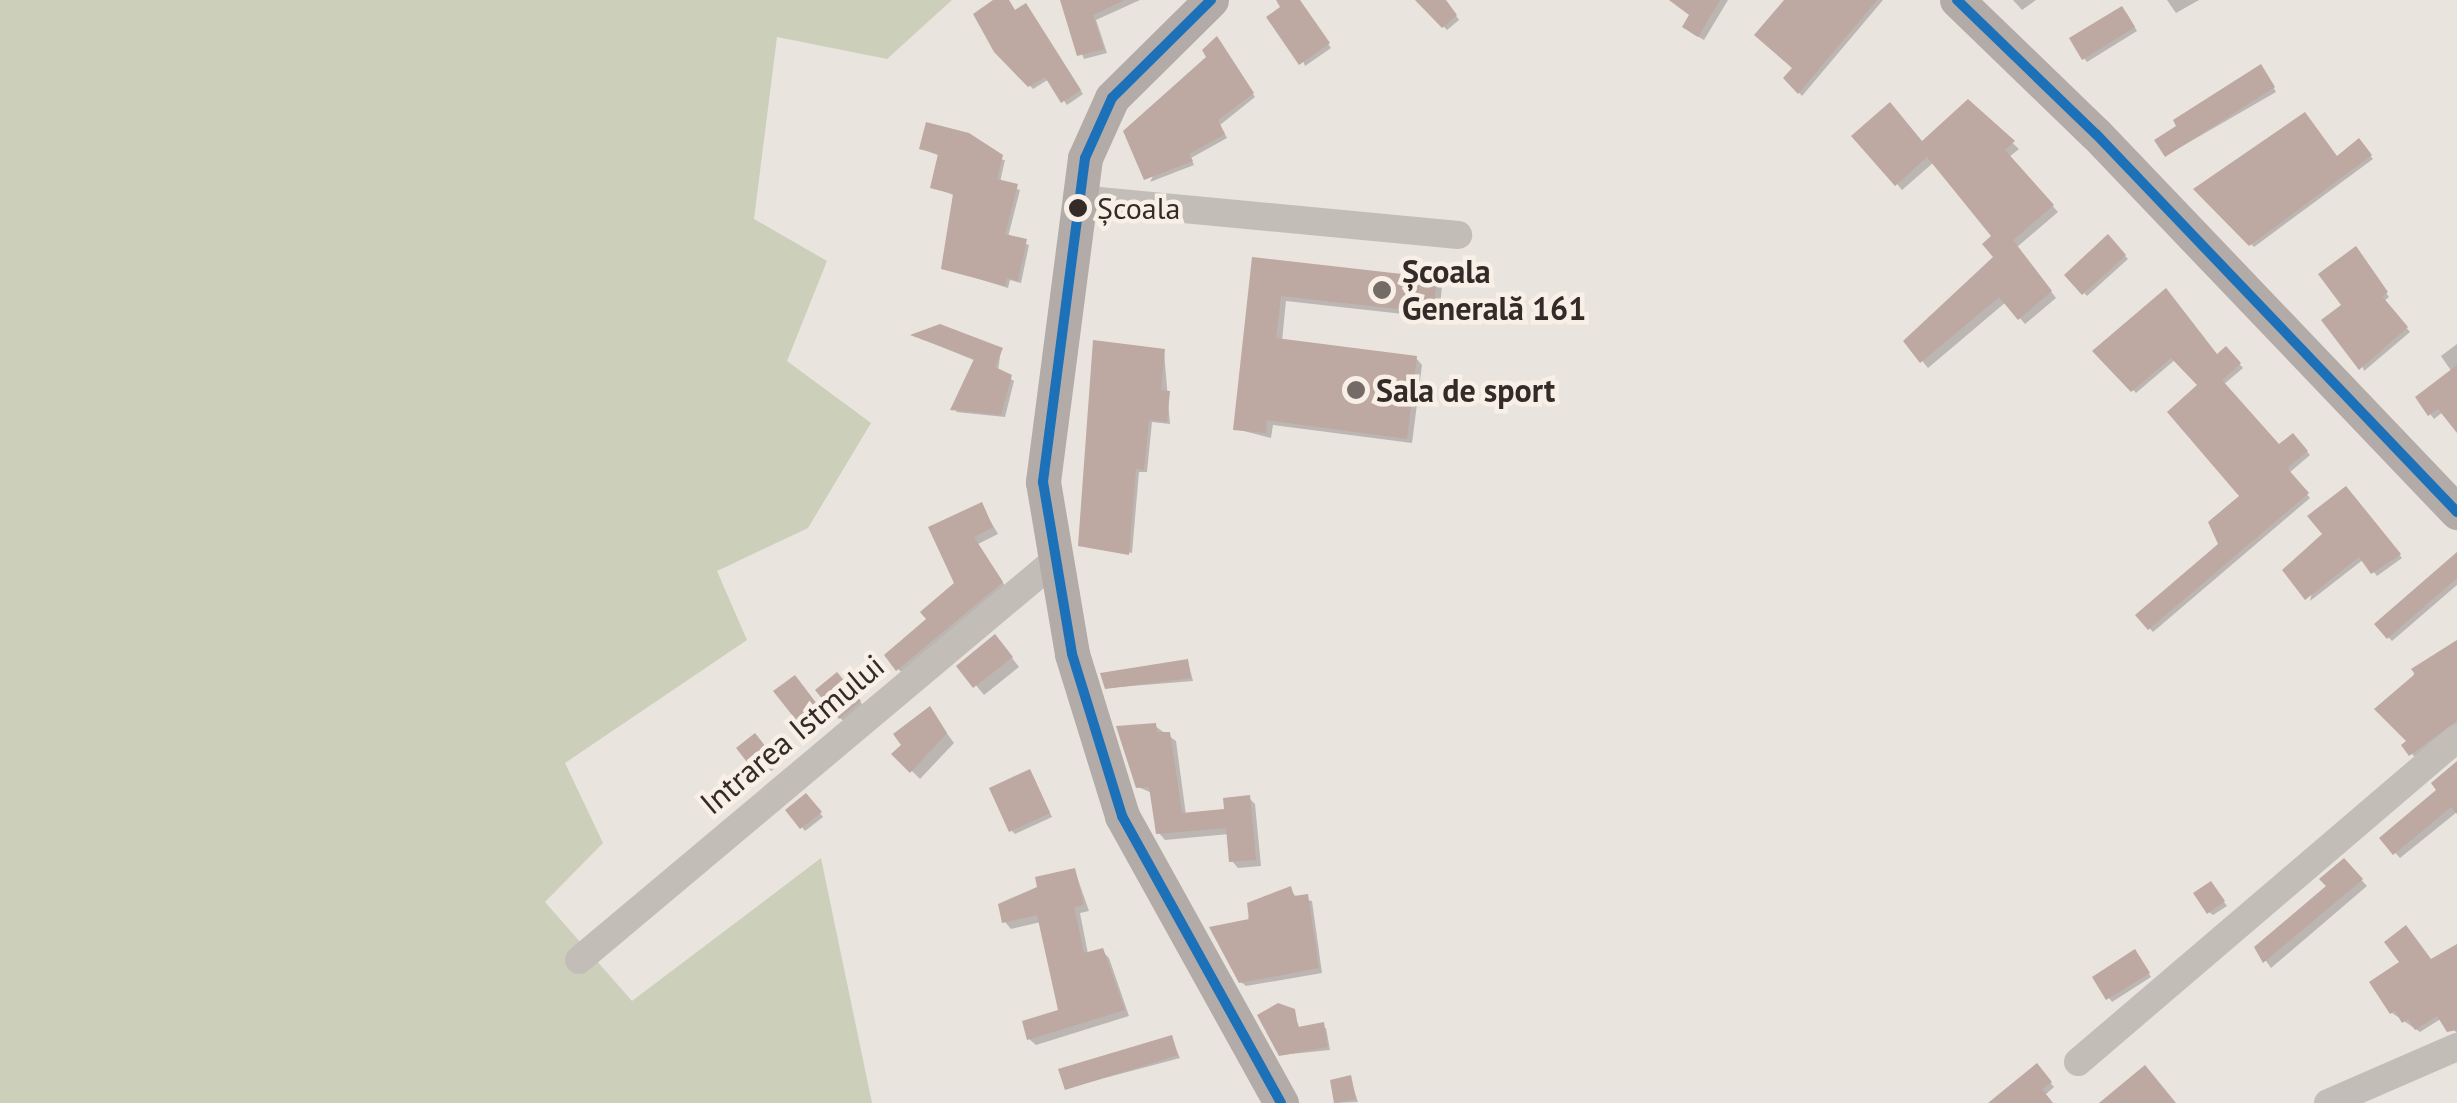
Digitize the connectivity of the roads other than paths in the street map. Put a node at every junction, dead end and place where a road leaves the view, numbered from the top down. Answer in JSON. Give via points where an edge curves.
{"nodes":[{"id":1,"x":1212,"y":0,"type":"edge"},
{"id":2,"x":1956,"y":0,"type":"edge"},
{"id":3,"x":1078,"y":199,"type":"junction"},
{"id":4,"x":1458,"y":236,"type":"dead end"},
{"id":5,"x":2457,"y":512,"type":"edge"},
{"id":6,"x":1052,"y":563,"type":"junction"},
{"id":7,"x":2457,"y":738,"type":"edge"},
{"id":8,"x":579,"y":960,"type":"dead end"},
{"id":9,"x":2457,"y":1047,"type":"edge"},
{"id":10,"x":2078,"y":1062,"type":"dead end"},
{"id":11,"x":1281,"y":1103,"type":"edge"},
{"id":12,"x":2328,"y":1103,"type":"edge"}],
"edges":[{"from":1,"to":3,"type":"main road","via":[[1112,98],[1085,158]]},
{"from":2,"to":5,"type":"main road","via":[[2096,134]]},
{"from":3,"to":4,"type":"street"},
{"from":3,"to":6,"type":"main road","via":[[1043,482]]},
{"from":6,"to":8,"type":"street","name":"Intrarea Istmului"},
{"from":6,"to":11,"type":"main road","via":[[1122,816]]},
{"from":7,"to":10,"type":"street"},
{"from":9,"to":12,"type":"street"}]}
